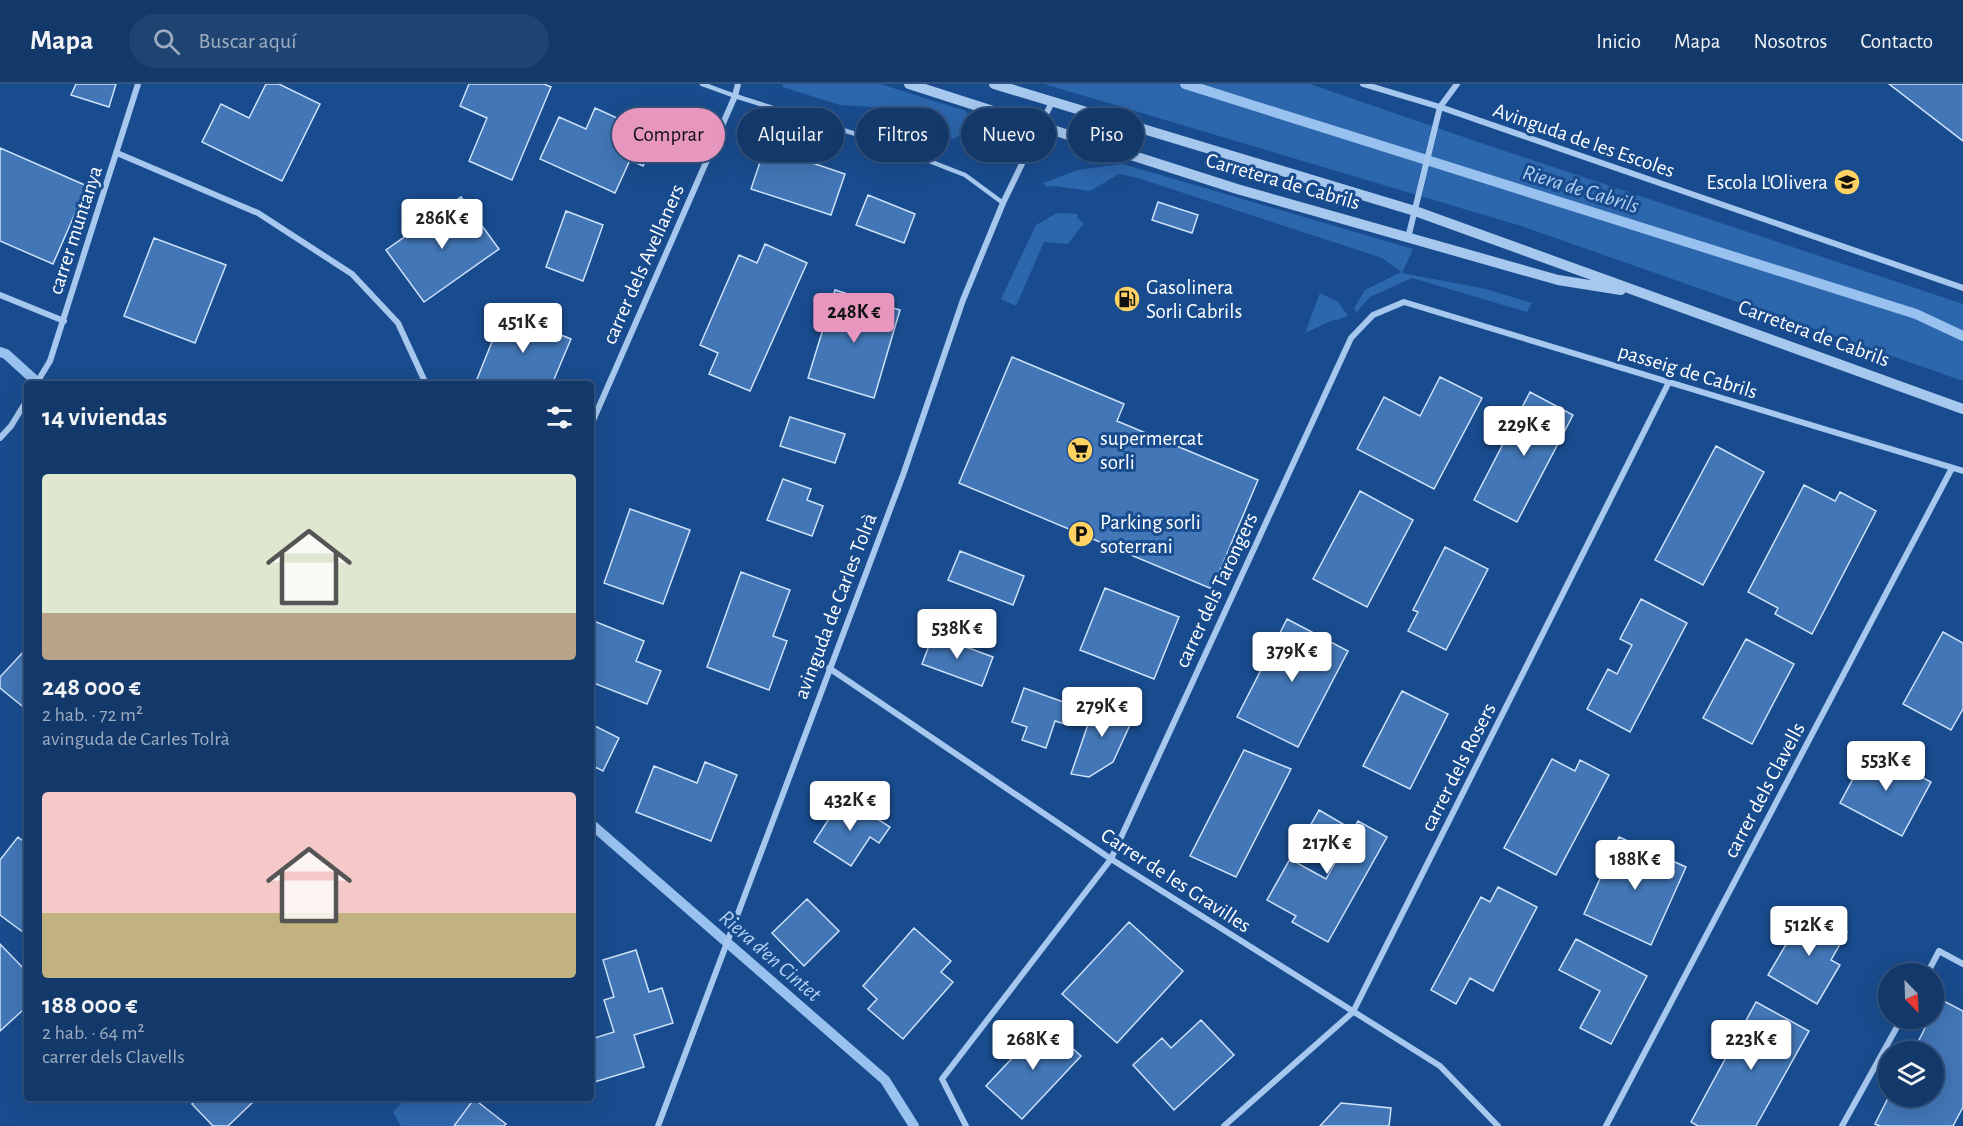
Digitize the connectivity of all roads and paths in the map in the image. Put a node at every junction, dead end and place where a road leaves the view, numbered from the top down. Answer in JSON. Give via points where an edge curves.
{"nodes":[{"id":1,"x":138,"y":84,"type":"edge"},
{"id":2,"x":702,"y":84,"type":"edge"},
{"id":3,"x":738,"y":84,"type":"edge"},
{"id":4,"x":909,"y":84,"type":"edge"},
{"id":5,"x":994,"y":84,"type":"edge"},
{"id":6,"x":1363,"y":84,"type":"edge"},
{"id":7,"x":1457,"y":84,"type":"edge"},
{"id":8,"x":735,"y":96,"type":"junction"},
{"id":9,"x":1052,"y":102,"type":"junction"},
{"id":10,"x":1440,"y":107,"type":"junction"},
{"id":11,"x":984,"y":108,"type":"edge"},
{"id":12,"x":1049,"y":108,"type":"edge"},
{"id":13,"x":1056,"y":131,"type":"edge"},
{"id":14,"x":117,"y":153,"type":"junction"},
{"id":15,"x":1023,"y":162,"type":"edge"},
{"id":16,"x":1003,"y":203,"type":"junction"},
{"id":17,"x":1414,"y":211,"type":"junction"},
{"id":18,"x":1408,"y":238,"type":"junction"},
{"id":19,"x":1963,"y":288,"type":"edge"},
{"id":20,"x":0,"y":295,"type":"edge"},
{"id":21,"x":1651,"y":295,"type":"junction"},
{"id":22,"x":1404,"y":302,"type":"joint"},
{"id":23,"x":64,"y":321,"type":"junction"},
{"id":24,"x":38,"y":381,"type":"edge"},
{"id":25,"x":425,"y":381,"type":"edge"},
{"id":26,"x":1669,"y":382,"type":"junction"},
{"id":27,"x":24,"y":405,"type":"edge"},
{"id":28,"x":1963,"y":409,"type":"edge"},
{"id":29,"x":594,"y":417,"type":"edge"},
{"id":30,"x":0,"y":438,"type":"edge"},
{"id":31,"x":1952,"y":468,"type":"junction"},
{"id":32,"x":1963,"y":471,"type":"edge"},
{"id":33,"x":829,"y":668,"type":"junction"},
{"id":34,"x":1111,"y":859,"type":"junction"},
{"id":35,"x":1933,"y":963,"type":"edge"},
{"id":36,"x":1963,"y":964,"type":"edge"},
{"id":37,"x":1353,"y":1012,"type":"junction"},
{"id":38,"x":1896,"y":1029,"type":"edge"},
{"id":39,"x":658,"y":1126,"type":"edge"},
{"id":40,"x":966,"y":1126,"type":"edge"},
{"id":41,"x":1224,"y":1126,"type":"edge"},
{"id":42,"x":1498,"y":1126,"type":"edge"},
{"id":43,"x":1606,"y":1126,"type":"edge"},
{"id":44,"x":1842,"y":1126,"type":"edge"}],
"edges":[{"from":1,"to":14,"type":"street","name":"carrer muntanya"},
{"from":2,"to":8,"type":"lane"},
{"from":3,"to":8,"type":"street","name":"carrer dels Avellaners"},
{"from":4,"to":11,"type":"street","name":"Carretera de Cabrils"},
{"from":5,"to":9,"type":"street","name":"Carretera de Cabrils"},
{"from":6,"to":10,"type":"street","name":"Avinguda de les Escoles"},
{"from":7,"to":10,"type":"street"},
{"from":8,"to":16,"type":"lane","via":[[878,141],[965,175]]},
{"from":8,"to":29,"type":"street","name":"carrer dels Avellaners"},
{"from":9,"to":12,"type":"street","name":"avinguda de Carles Tolrà"},
{"from":9,"to":17,"type":"street","name":"Carretera de Cabrils"},
{"from":10,"to":17,"type":"street"},
{"from":10,"to":19,"type":"street","name":"Avinguda de les Escoles"},
{"from":13,"to":18,"type":"street","name":"Carretera de Cabrils"},
{"from":14,"to":23,"type":"street","name":"carrer muntanya"},
{"from":14,"to":25,"type":"street","via":[[258,213],[352,274],[398,322]]},
{"from":15,"to":16,"type":"street","name":"avinguda de Carles Tolrà"},
{"from":16,"to":33,"type":"street","name":"avinguda de Carles Tolrà","via":[[963,300],[903,476]]},
{"from":17,"to":18,"type":"street"},
{"from":17,"to":21,"type":"street","name":"Carretera de Cabrils"},
{"from":18,"to":21,"type":"street","name":"Carretera de Cabrils","via":[[1558,280]]},
{"from":20,"to":23,"type":"street"},
{"from":21,"to":28,"type":"street","name":"Carretera de Cabrils"},
{"from":22,"to":26,"type":"street","name":"passeig de Cabrils"},
{"from":22,"to":34,"type":"street","name":"carrer dels Tarongers","via":[[1373,315],[1351,338]]},
{"from":23,"to":24,"type":"street","name":"carrer muntanya","via":[[50,361]]},
{"from":26,"to":31,"type":"street","name":"passeig de Cabrils"},
{"from":26,"to":37,"type":"street","name":"carrer dels Rosers"},
{"from":27,"to":30,"type":"street"},
{"from":31,"to":32,"type":"street","name":"passeig de Cabrils"},
{"from":31,"to":43,"type":"street","name":"carrer dels Clavells"},
{"from":33,"to":34,"type":"street","name":"Carrer de les Gravilles"},
{"from":33,"to":39,"type":"street","name":"avinguda de Carles Tolrà"},
{"from":34,"to":37,"type":"street","name":"Carrer de les Gravilles"},
{"from":34,"to":40,"type":"street","name":"carrer dels Tarongers","via":[[942,1079]]},
{"from":35,"to":36,"type":"street","via":[[1939,951]]},
{"from":37,"to":41,"type":"street","name":"carrer dels Rosers"},
{"from":37,"to":42,"type":"street","name":"Carrer de les Gravilles","via":[[1440,1066]]},
{"from":38,"to":44,"type":"street"}]}
